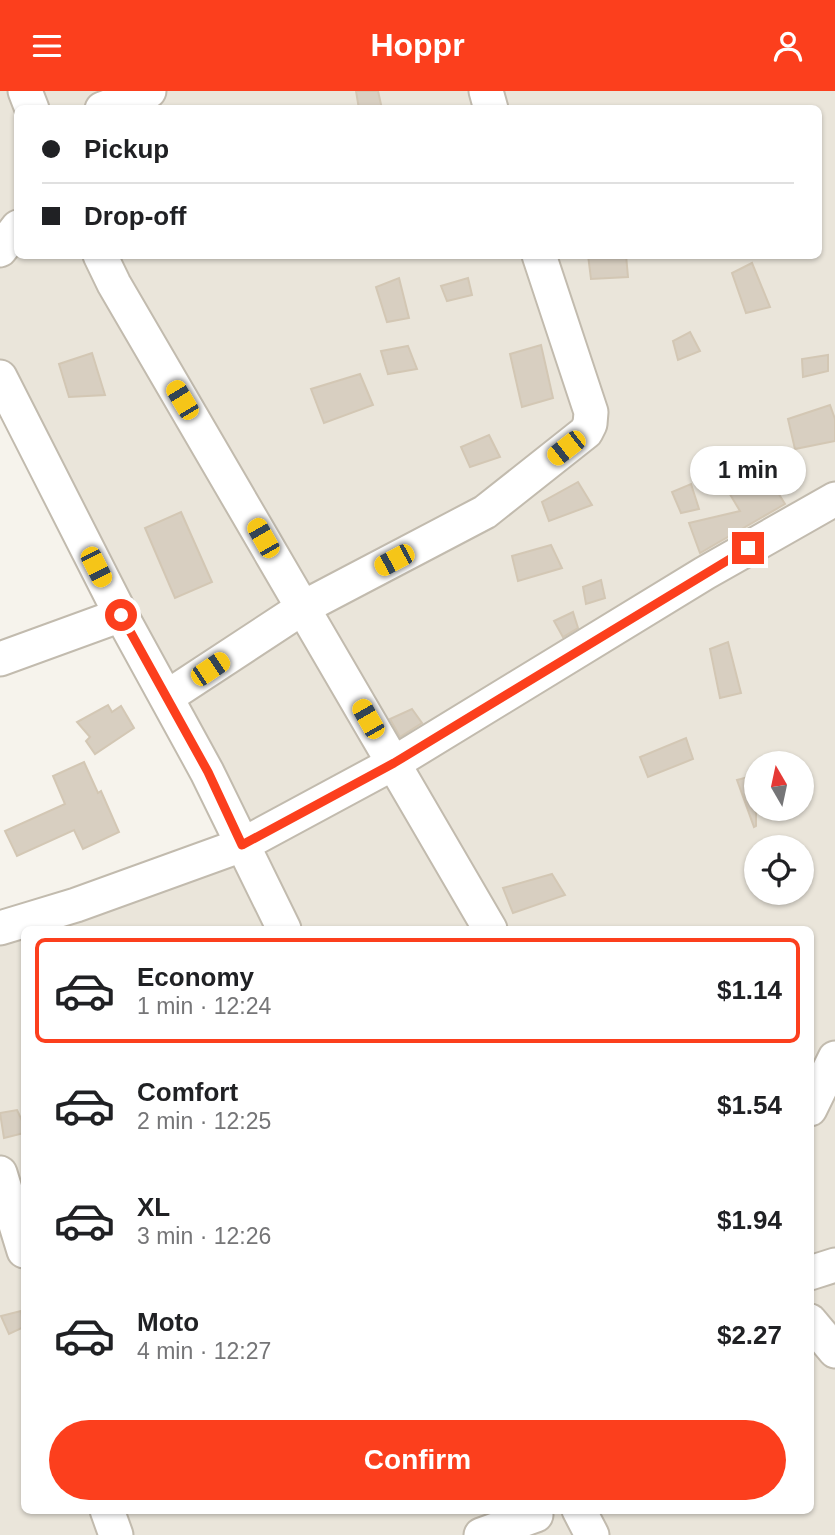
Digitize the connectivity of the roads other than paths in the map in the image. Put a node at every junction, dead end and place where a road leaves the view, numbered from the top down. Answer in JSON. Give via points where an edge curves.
{"nodes":[{"id":1,"x":149,"y":91,"type":"edge"},
{"id":2,"x":112,"y":105,"type":"edge"},
{"id":3,"x":14,"y":232,"type":"edge"},
{"id":4,"x":0,"y":250,"type":"edge"},
{"id":5,"x":102,"y":259,"type":"edge"},
{"id":6,"x":540,"y":259,"type":"edge"},
{"id":7,"x":0,"y":377,"type":"edge"},
{"id":8,"x":835,"y":499,"type":"edge"},
{"id":9,"x":303,"y":607,"type":"junction"},
{"id":10,"x":121,"y":615,"type":"junction"},
{"id":11,"x":0,"y":659,"type":"edge"},
{"id":12,"x":167,"y":697,"type":"junction"},
{"id":13,"x":394,"y":763,"type":"junction"},
{"id":14,"x":242,"y":845,"type":"junction"},
{"id":15,"x":282,"y":926,"type":"edge"},
{"id":16,"x":488,"y":926,"type":"edge"},
{"id":17,"x":0,"y":927,"type":"edge"},
{"id":18,"x":835,"y":1058,"type":"edge"},
{"id":19,"x":814,"y":1101,"type":"edge"},
{"id":20,"x":0,"y":1173,"type":"edge"},
{"id":21,"x":21,"y":1241,"type":"edge"},
{"id":22,"x":835,"y":1265,"type":"edge"},
{"id":23,"x":814,"y":1272,"type":"edge"},
{"id":24,"x":814,"y":1326,"type":"edge"},
{"id":25,"x":835,"y":1351,"type":"edge"},
{"id":26,"x":108,"y":1514,"type":"edge"},
{"id":27,"x":581,"y":1514,"type":"edge"},
{"id":28,"x":527,"y":1525,"type":"edge"},
{"id":29,"x":116,"y":1535,"type":"edge"},
{"id":30,"x":481,"y":1535,"type":"edge"},
{"id":31,"x":592,"y":1535,"type":"edge"}],
"edges":[{"from":1,"to":2,"type":"street"},
{"from":3,"to":4,"type":"street"},
{"from":5,"to":9,"type":"street"},
{"from":6,"to":9,"type":"street","via":[[591,412],[586,432],[485,512]]},
{"from":7,"to":10,"type":"street"},
{"from":8,"to":13,"type":"street"},
{"from":9,"to":12,"type":"street"},
{"from":9,"to":13,"type":"street"},
{"from":10,"to":11,"type":"street"},
{"from":10,"to":12,"type":"street"},
{"from":12,"to":14,"type":"street"},
{"from":13,"to":14,"type":"street"},
{"from":13,"to":16,"type":"street"},
{"from":14,"to":15,"type":"street"},
{"from":14,"to":17,"type":"street","via":[[76,905]]},
{"from":18,"to":19,"type":"street"},
{"from":20,"to":21,"type":"street"},
{"from":22,"to":23,"type":"street"},
{"from":24,"to":25,"type":"street"},
{"from":26,"to":29,"type":"street"},
{"from":27,"to":31,"type":"street"},
{"from":28,"to":30,"type":"street"}]}
